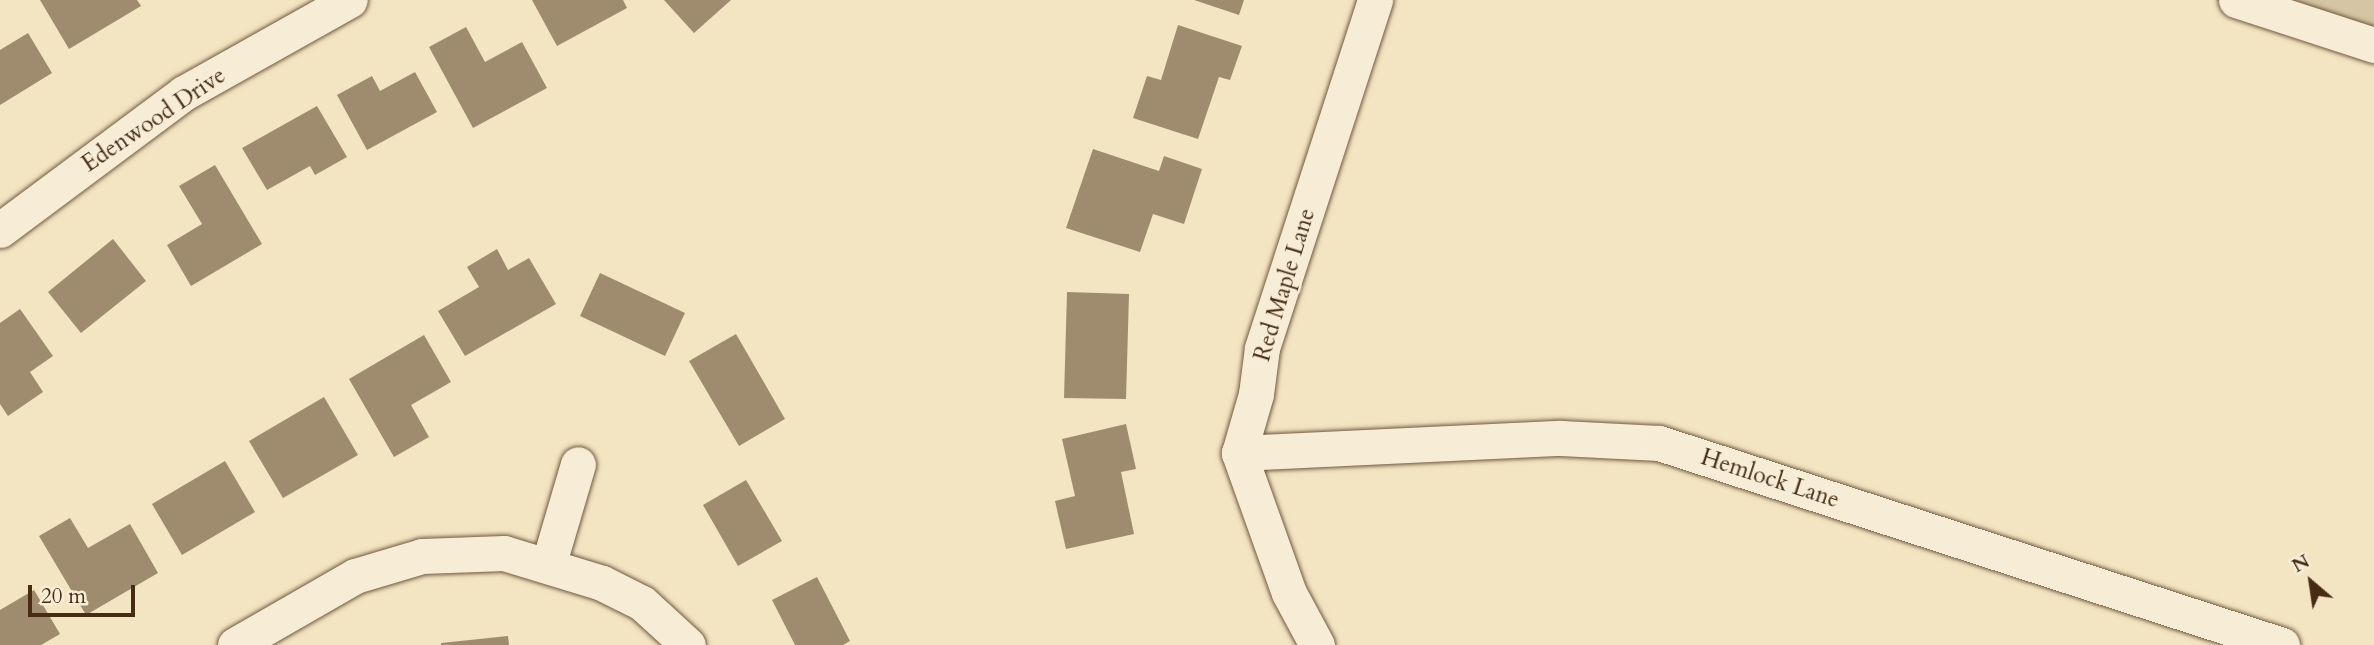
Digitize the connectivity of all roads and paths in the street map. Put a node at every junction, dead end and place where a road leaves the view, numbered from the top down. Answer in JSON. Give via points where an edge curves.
{"nodes":[{"id":1,"x":350,"y":0,"type":"edge"},
{"id":2,"x":1375,"y":0,"type":"edge"},
{"id":3,"x":2236,"y":0,"type":"edge"},
{"id":4,"x":2374,"y":45,"type":"edge"},
{"id":5,"x":0,"y":230,"type":"edge"},
{"id":6,"x":1239,"y":453,"type":"junction"},
{"id":7,"x":578,"y":464,"type":"dead end"},
{"id":8,"x":559,"y":569,"type":"junction"},
{"id":9,"x":234,"y":645,"type":"edge"},
{"id":10,"x":688,"y":645,"type":"edge"},
{"id":11,"x":1317,"y":645,"type":"edge"},
{"id":12,"x":2282,"y":645,"type":"edge"}],
"edges":[{"from":1,"to":5,"type":"street","name":"Edenwood Drive","via":[[184,93]]},
{"from":2,"to":6,"type":"street","name":"Red Maple Lane","via":[[1262,348],[1256,394]]},
{"from":3,"to":4,"type":"street"},
{"from":6,"to":11,"type":"street","via":[[1289,593]]},
{"from":6,"to":12,"type":"street","name":"Hemlock Lane","via":[[1561,438],[1660,443]]},
{"from":7,"to":8,"type":"street"},
{"from":8,"to":9,"type":"street","via":[[504,553],[422,556],[355,576]]},
{"from":8,"to":10,"type":"street","via":[[603,583],[642,603]]}]}
